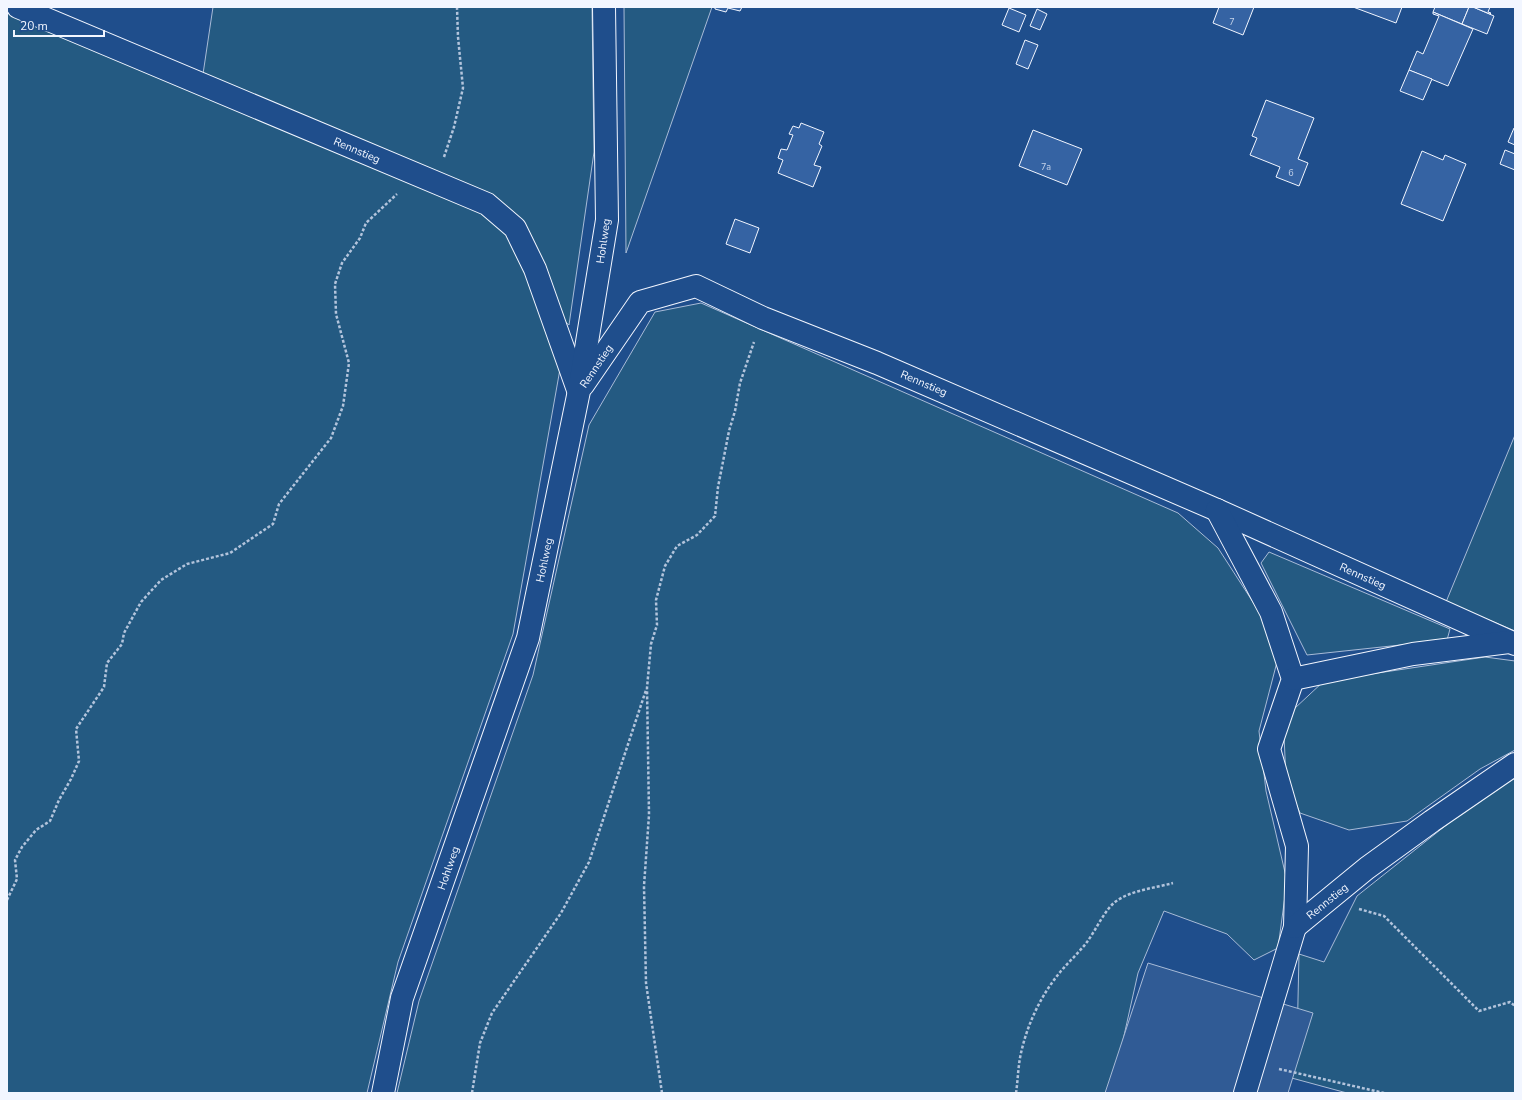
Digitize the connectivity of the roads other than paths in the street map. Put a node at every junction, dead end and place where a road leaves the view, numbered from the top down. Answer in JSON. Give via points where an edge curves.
{"nodes":[{"id":1,"x":18,"y":7,"type":"edge"},
{"id":2,"x":604,"y":7,"type":"edge"},
{"id":3,"x":579,"y":391,"type":"junction"},
{"id":4,"x":1218,"y":510,"type":"junction"},
{"id":5,"x":1512,"y":643,"type":"edge"},
{"id":6,"x":1293,"y":679,"type":"junction"},
{"id":7,"x":1515,"y":764,"type":"edge"},
{"id":8,"x":1295,"y":927,"type":"junction"},
{"id":9,"x":383,"y":1093,"type":"edge"},
{"id":10,"x":1245,"y":1093,"type":"edge"}],
"edges":[{"from":1,"to":3,"type":"street","name":"Rennstieg","via":[[487,204],[515,228],[535,269]]},
{"from":2,"to":3,"type":"street","name":"Hohlweg","via":[[607,220]]},
{"from":3,"to":4,"type":"street","name":"Rennstieg","via":[[640,302],[696,286],[763,318],[877,363]]},
{"from":3,"to":9,"type":"street","name":"Hohlweg","via":[[528,638],[402,998]]},
{"from":4,"to":5,"type":"street","name":"Rennstieg"},
{"from":4,"to":6,"type":"street","via":[[1271,612]]},
{"from":5,"to":6,"type":"street","name":"Rennstieg","via":[[1414,654]]},
{"from":6,"to":8,"type":"street","name":"Rennstieg","via":[[1269,749],[1297,846]]},
{"from":7,"to":8,"type":"street","name":"Rennstieg","via":[[1367,868]]},
{"from":8,"to":10,"type":"street","name":"Rennstieg"}]}
